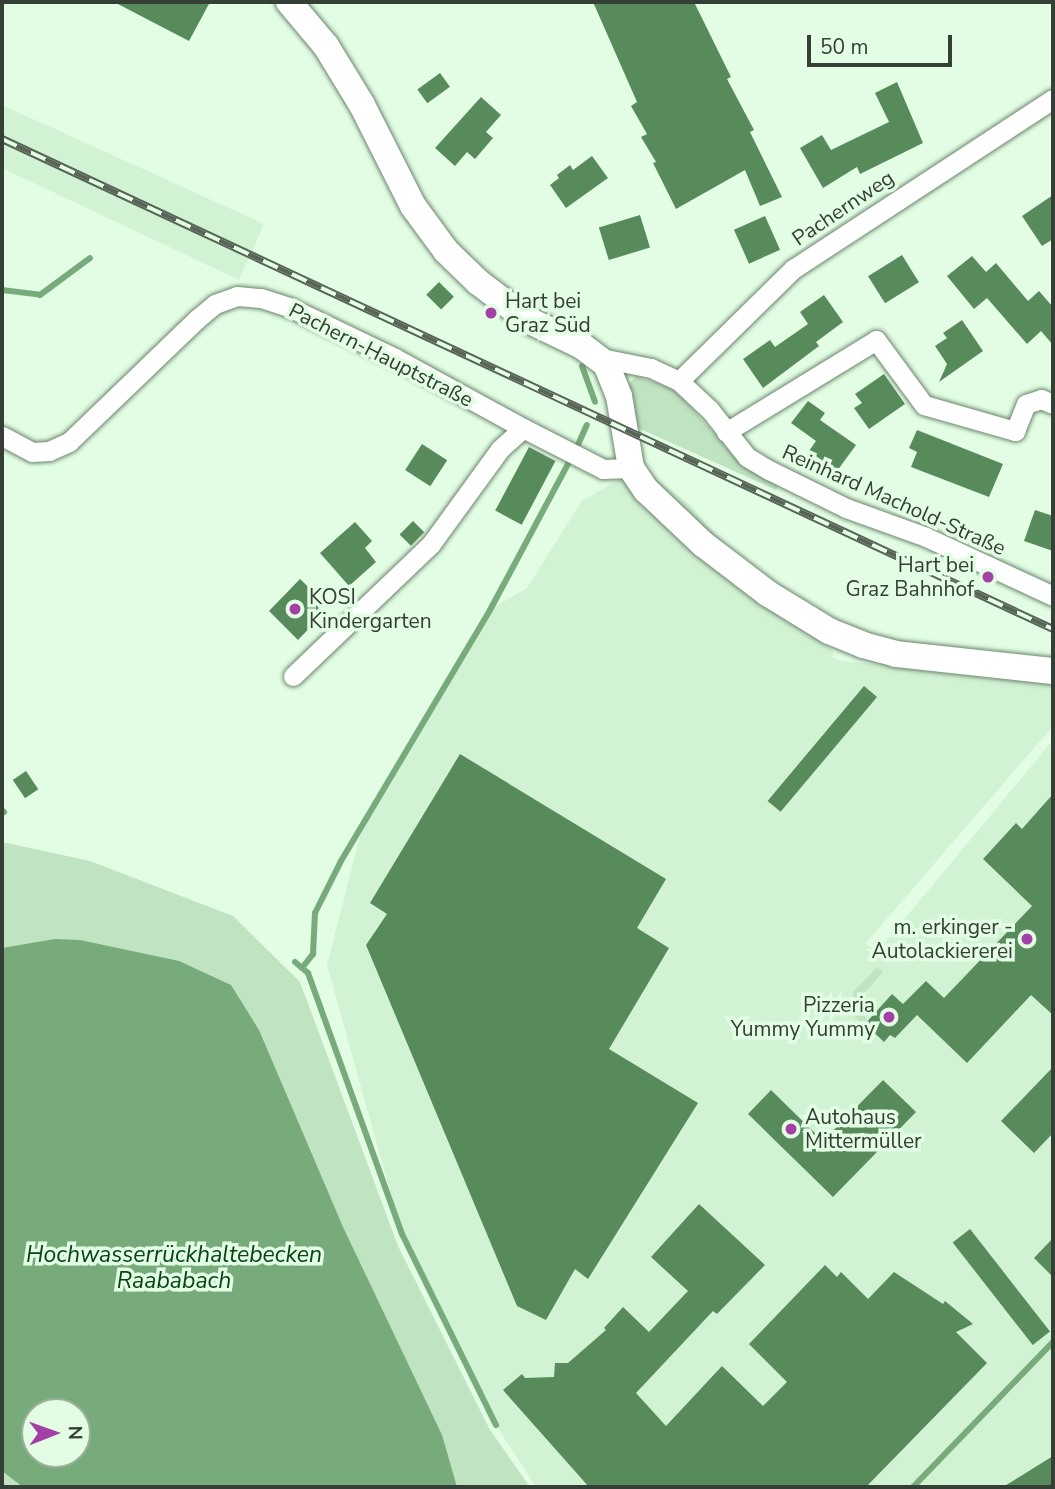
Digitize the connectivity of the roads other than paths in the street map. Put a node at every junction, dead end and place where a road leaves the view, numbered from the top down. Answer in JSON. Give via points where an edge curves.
{"nodes":[{"id":1,"x":289,"y":2,"type":"edge"},
{"id":2,"x":1053,"y":99,"type":"edge"},
{"id":3,"x":601,"y":358,"type":"junction"},
{"id":4,"x":679,"y":382,"type":"junction"},
{"id":5,"x":1053,"y":404,"type":"edge"},
{"id":6,"x":523,"y":428,"type":"junction"},
{"id":7,"x":726,"y":432,"type":"junction"},
{"id":8,"x":2,"y":436,"type":"edge"},
{"id":9,"x":631,"y":468,"type":"junction"},
{"id":10,"x":1053,"y":596,"type":"edge"},
{"id":11,"x":1053,"y":671,"type":"edge"},
{"id":12,"x":293,"y":676,"type":"dead end"}],
"edges":[{"from":1,"to":3,"type":"main road","via":[[326,46],[362,104],[413,206],[459,265],[528,320]]},
{"from":2,"to":4,"type":"street","name":"Pachernweg","via":[[793,268]]},
{"from":3,"to":4,"type":"street","name":"Reinhard Machold-Straße","via":[[651,368]]},
{"from":3,"to":9,"type":"main road","via":[[619,396]]},
{"from":4,"to":7,"type":"street","name":"Reinhard Machold-Straße"},
{"from":5,"to":7,"type":"street","via":[[1041,399],[1026,404],[1015,431],[924,405],[876,340]]},
{"from":6,"to":8,"type":"street","name":"Pachern-Hauptstraße","via":[[315,319],[261,298],[237,296],[215,304],[197,319],[69,442],[32,452]]},
{"from":6,"to":9,"type":"street","name":"Pachern-Hauptstraße","via":[[603,469]]},
{"from":6,"to":12,"type":"street","via":[[500,449],[431,544]]},
{"from":7,"to":10,"type":"street","name":"Reinhard Machold-Straße","via":[[747,457],[794,483]]},
{"from":9,"to":11,"type":"main road","via":[[646,490],[703,544],[767,593],[829,631],[896,654]]}]}
